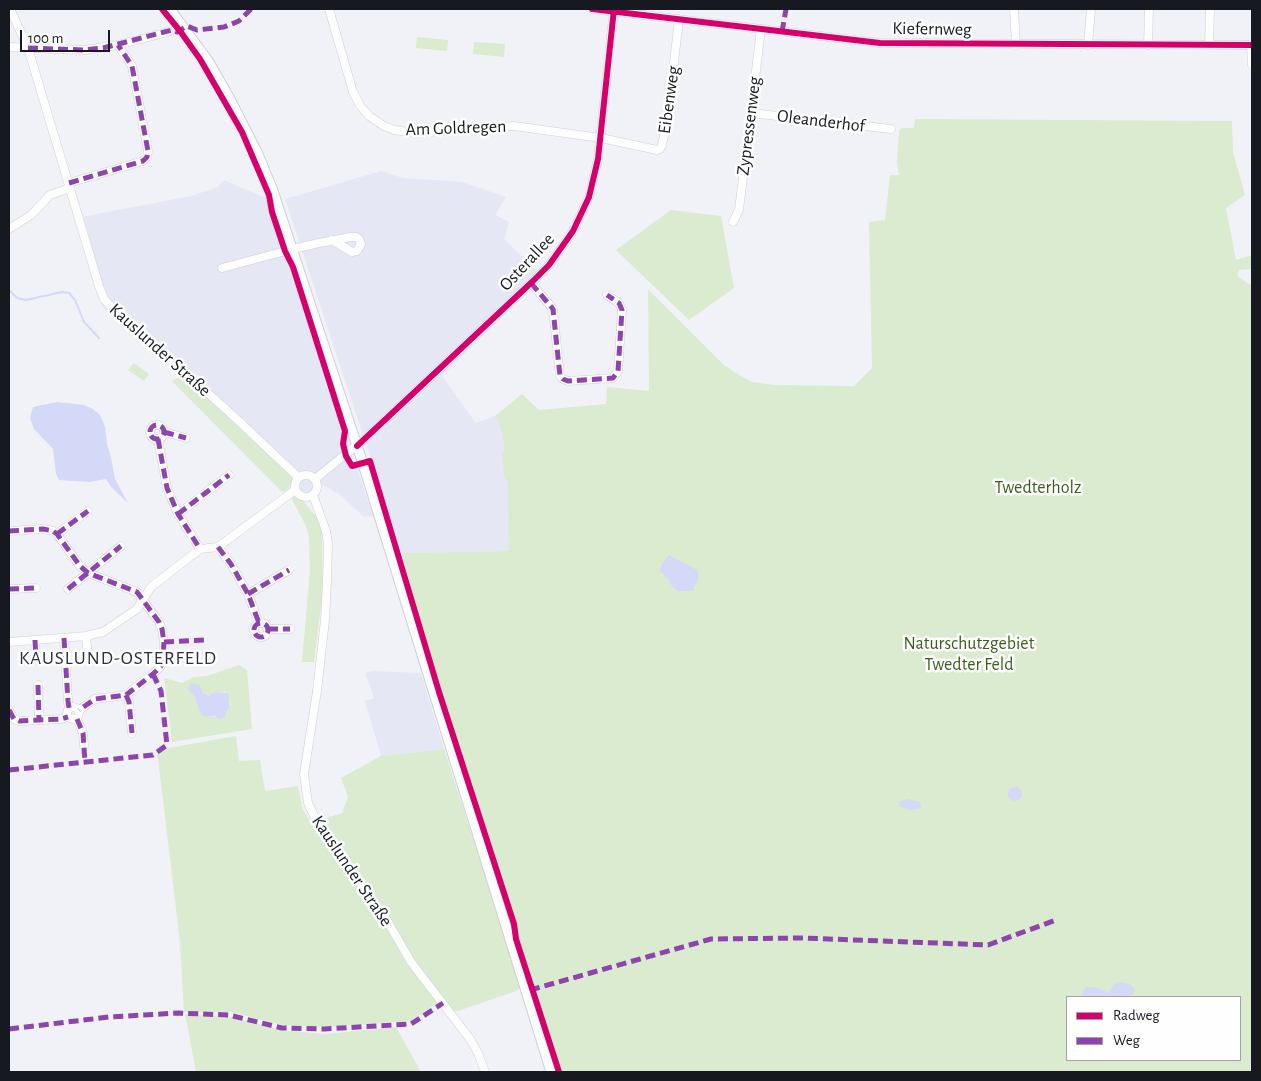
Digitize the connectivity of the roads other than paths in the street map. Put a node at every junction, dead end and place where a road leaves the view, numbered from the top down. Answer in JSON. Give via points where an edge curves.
{"nodes":[{"id":1,"x":10,"y":9,"type":"edge"},
{"id":2,"x":170,"y":9,"type":"edge"},
{"id":3,"x":329,"y":9,"type":"edge"},
{"id":4,"x":592,"y":9,"type":"edge"},
{"id":5,"x":1014,"y":9,"type":"edge"},
{"id":6,"x":1091,"y":9,"type":"edge"},
{"id":7,"x":1149,"y":9,"type":"edge"},
{"id":8,"x":1210,"y":9,"type":"edge"},
{"id":9,"x":614,"y":10,"type":"edge"},
{"id":10,"x":679,"y":19,"type":"junction"},
{"id":11,"x":761,"y":29,"type":"junction"},
{"id":12,"x":168,"y":32,"type":"dead end"},
{"id":13,"x":118,"y":45,"type":"junction"},
{"id":14,"x":1016,"y":45,"type":"junction"},
{"id":15,"x":1088,"y":45,"type":"junction"},
{"id":16,"x":1148,"y":45,"type":"junction"},
{"id":17,"x":1209,"y":45,"type":"junction"},
{"id":18,"x":1251,"y":45,"type":"edge"},
{"id":19,"x":9,"y":47,"type":"edge"},
{"id":20,"x":28,"y":48,"type":"junction"},
{"id":21,"x":1252,"y":65,"type":"edge"},
{"id":22,"x":750,"y":113,"type":"junction"},
{"id":23,"x":891,"y":129,"type":"dead end"},
{"id":24,"x":601,"y":138,"type":"junction"},
{"id":25,"x":70,"y":186,"type":"junction"},
{"id":26,"x":733,"y":222,"type":"dead end"},
{"id":27,"x":9,"y":230,"type":"edge"},
{"id":28,"x":332,"y":240,"type":"dead end"},
{"id":29,"x":293,"y":249,"type":"junction"},
{"id":30,"x":222,"y":268,"type":"dead end"},
{"id":31,"x":531,"y":283,"type":"junction"},
{"id":32,"x":607,"y":295,"type":"dead end"},
{"id":33,"x":164,"y":432,"type":"junction"},
{"id":34,"x":186,"y":438,"type":"dead end"},
{"id":35,"x":158,"y":439,"type":"junction"},
{"id":36,"x":357,"y":446,"type":"junction"},
{"id":37,"x":229,"y":475,"type":"dead end"},
{"id":38,"x":298,"y":477,"type":"junction"},
{"id":39,"x":315,"y":479,"type":"junction"},
{"id":40,"x":295,"y":490,"type":"junction"},
{"id":41,"x":312,"y":495,"type":"junction"},
{"id":42,"x":88,"y":511,"type":"dead end"},
{"id":43,"x":178,"y":514,"type":"junction"},
{"id":44,"x":9,"y":531,"type":"edge"},
{"id":45,"x":57,"y":534,"type":"junction"},
{"id":46,"x":121,"y":546,"type":"dead end"},
{"id":47,"x":218,"y":547,"type":"junction"},
{"id":48,"x":200,"y":549,"type":"junction"},
{"id":49,"x":289,"y":570,"type":"dead end"},
{"id":50,"x":88,"y":573,"type":"junction"},
{"id":51,"x":36,"y":588,"type":"dead end"},
{"id":52,"x":68,"y":588,"type":"dead end"},
{"id":53,"x":9,"y":589,"type":"edge"},
{"id":54,"x":248,"y":594,"type":"junction"},
{"id":55,"x":143,"y":599,"type":"junction"},
{"id":56,"x":259,"y":623,"type":"junction"},
{"id":57,"x":268,"y":629,"type":"junction"},
{"id":58,"x":290,"y":629,"type":"dead end"},
{"id":59,"x":86,"y":636,"type":"junction"},
{"id":60,"x":64,"y":638,"type":"junction"},
{"id":61,"x":35,"y":640,"type":"junction"},
{"id":62,"x":9,"y":642,"type":"edge"},
{"id":63,"x":88,"y":658,"type":"dead end"},
{"id":64,"x":36,"y":660,"type":"dead end"},
{"id":65,"x":38,"y":685,"type":"dead end"},
{"id":66,"x":126,"y":695,"type":"junction"},
{"id":67,"x":70,"y":708,"type":"junction"},
{"id":68,"x":9,"y":710,"type":"edge"},
{"id":69,"x":79,"y":710,"type":"junction"},
{"id":70,"x":68,"y":717,"type":"junction"},
{"id":71,"x":77,"y":719,"type":"junction"},
{"id":72,"x":39,"y":720,"type":"junction"},
{"id":73,"x":132,"y":732,"type":"dead end"},
{"id":74,"x":84,"y":746,"type":"dead end"},
{"id":75,"x":485,"y":1072,"type":"edge"},
{"id":76,"x":551,"y":1072,"type":"edge"}],
"edges":[{"from":1,"to":20,"type":"street","name":"Kauslunder Straße"},
{"from":2,"to":29,"type":"main road","via":[[209,62],[245,127],[272,188]]},
{"from":3,"to":24,"type":"street","name":"Am Goldregen","via":[[352,92],[361,107],[384,126],[415,133],[514,126]]},
{"from":4,"to":9,"type":"street","name":"Kiefernweg"},
{"from":5,"to":14,"type":"street"},
{"from":6,"to":15,"type":"street"},
{"from":7,"to":16,"type":"street"},
{"from":8,"to":17,"type":"street"},
{"from":9,"to":10,"type":"street","name":"Kiefernweg"},
{"from":9,"to":24,"type":"street","name":"Osterallee"},
{"from":10,"to":11,"type":"street","name":"Kiefernweg"},
{"from":10,"to":24,"type":"street","name":"Eibenweg","via":[[660,149]]},
{"from":11,"to":14,"type":"street","name":"Kiefernweg","via":[[880,43]]},
{"from":11,"to":22,"type":"street","name":"Zypressenweg"},
{"from":12,"to":13,"type":"street"},
{"from":13,"to":20,"type":"street","via":[[84,50]]},
{"from":13,"to":25,"type":"street","via":[[132,66],[147,157]]},
{"from":14,"to":15,"type":"street","name":"Kiefernweg"},
{"from":15,"to":16,"type":"street","name":"Kiefernweg"},
{"from":16,"to":17,"type":"street","name":"Kiefernweg"},
{"from":17,"to":18,"type":"street","name":"Kiefernweg"},
{"from":18,"to":21,"type":"street"},
{"from":19,"to":20,"type":"street"},
{"from":20,"to":25,"type":"street","name":"Kauslunder Straße"},
{"from":22,"to":23,"type":"street","name":"Oleanderhof"},
{"from":22,"to":26,"type":"street","name":"Zypressenweg","via":[[739,210]]},
{"from":24,"to":31,"type":"street","name":"Osterallee","via":[[594,178],[582,214],[561,249]]},
{"from":25,"to":27,"type":"street","via":[[50,195]]},
{"from":25,"to":38,"type":"street","name":"Kauslunder Straße","via":[[104,298]]},
{"from":28,"to":29,"type":"street"},
{"from":29,"to":30,"type":"street"},
{"from":29,"to":36,"type":"main road"},
{"from":31,"to":32,"type":"street","via":[[553,309],[560,376],[568,381],[613,378],[618,371],[622,310],[619,303]]},
{"from":31,"to":36,"type":"street","name":"Osterallee"},
{"from":33,"to":34,"type":"street"},
{"from":33,"to":35,"type":"street"},
{"from":33,"to":35,"type":"street","via":[[160,426],[153,426],[150,432]]},
{"from":35,"to":43,"type":"street","via":[[167,488]]},
{"from":36,"to":39,"type":"street","name":"Osterallee"},
{"from":36,"to":76,"type":"main road"},
{"from":37,"to":43,"type":"street"},
{"from":38,"to":39,"type":"street","via":[[305,474]]},
{"from":38,"to":40,"type":"street","via":[[294,483]]},
{"from":39,"to":41,"type":"street","via":[[317,486]]},
{"from":40,"to":41,"type":"street","via":[[302,497]]},
{"from":40,"to":47,"type":"street"},
{"from":41,"to":75,"type":"street","name":"Kauslunder Straße","via":[[328,544],[325,620],[304,774],[312,815],[385,917],[411,962],[470,1038]]},
{"from":42,"to":45,"type":"street"},
{"from":43,"to":48,"type":"street"},
{"from":44,"to":45,"type":"street","via":[[43,529]]},
{"from":45,"to":50,"type":"street"},
{"from":46,"to":50,"type":"street"},
{"from":47,"to":48,"type":"street"},
{"from":47,"to":54,"type":"street"},
{"from":48,"to":55,"type":"street","via":[[151,587]]},
{"from":49,"to":54,"type":"street"},
{"from":50,"to":52,"type":"street"},
{"from":50,"to":55,"type":"street","via":[[137,592]]},
{"from":51,"to":53,"type":"street"},
{"from":54,"to":56,"type":"street"},
{"from":55,"to":59,"type":"street","via":[[137,609],[104,632]]},
{"from":55,"to":66,"type":"street","via":[[162,628],[163,659],[153,674]]},
{"from":56,"to":57,"type":"street"},
{"from":56,"to":57,"type":"street","via":[[254,628],[257,635],[264,636]]},
{"from":57,"to":58,"type":"street"},
{"from":59,"to":60,"type":"street"},
{"from":59,"to":63,"type":"street"},
{"from":60,"to":61,"type":"street"},
{"from":60,"to":67,"type":"street"},
{"from":61,"to":62,"type":"street"},
{"from":61,"to":64,"type":"street"},
{"from":65,"to":72,"type":"street"},
{"from":66,"to":69,"type":"street","via":[[95,699]]},
{"from":66,"to":73,"type":"street"},
{"from":67,"to":69,"type":"street"},
{"from":67,"to":70,"type":"street"},
{"from":68,"to":72,"type":"street","via":[[19,721]]},
{"from":69,"to":71,"type":"street"},
{"from":70,"to":71,"type":"street"},
{"from":70,"to":72,"type":"street"},
{"from":71,"to":74,"type":"street"}]}
